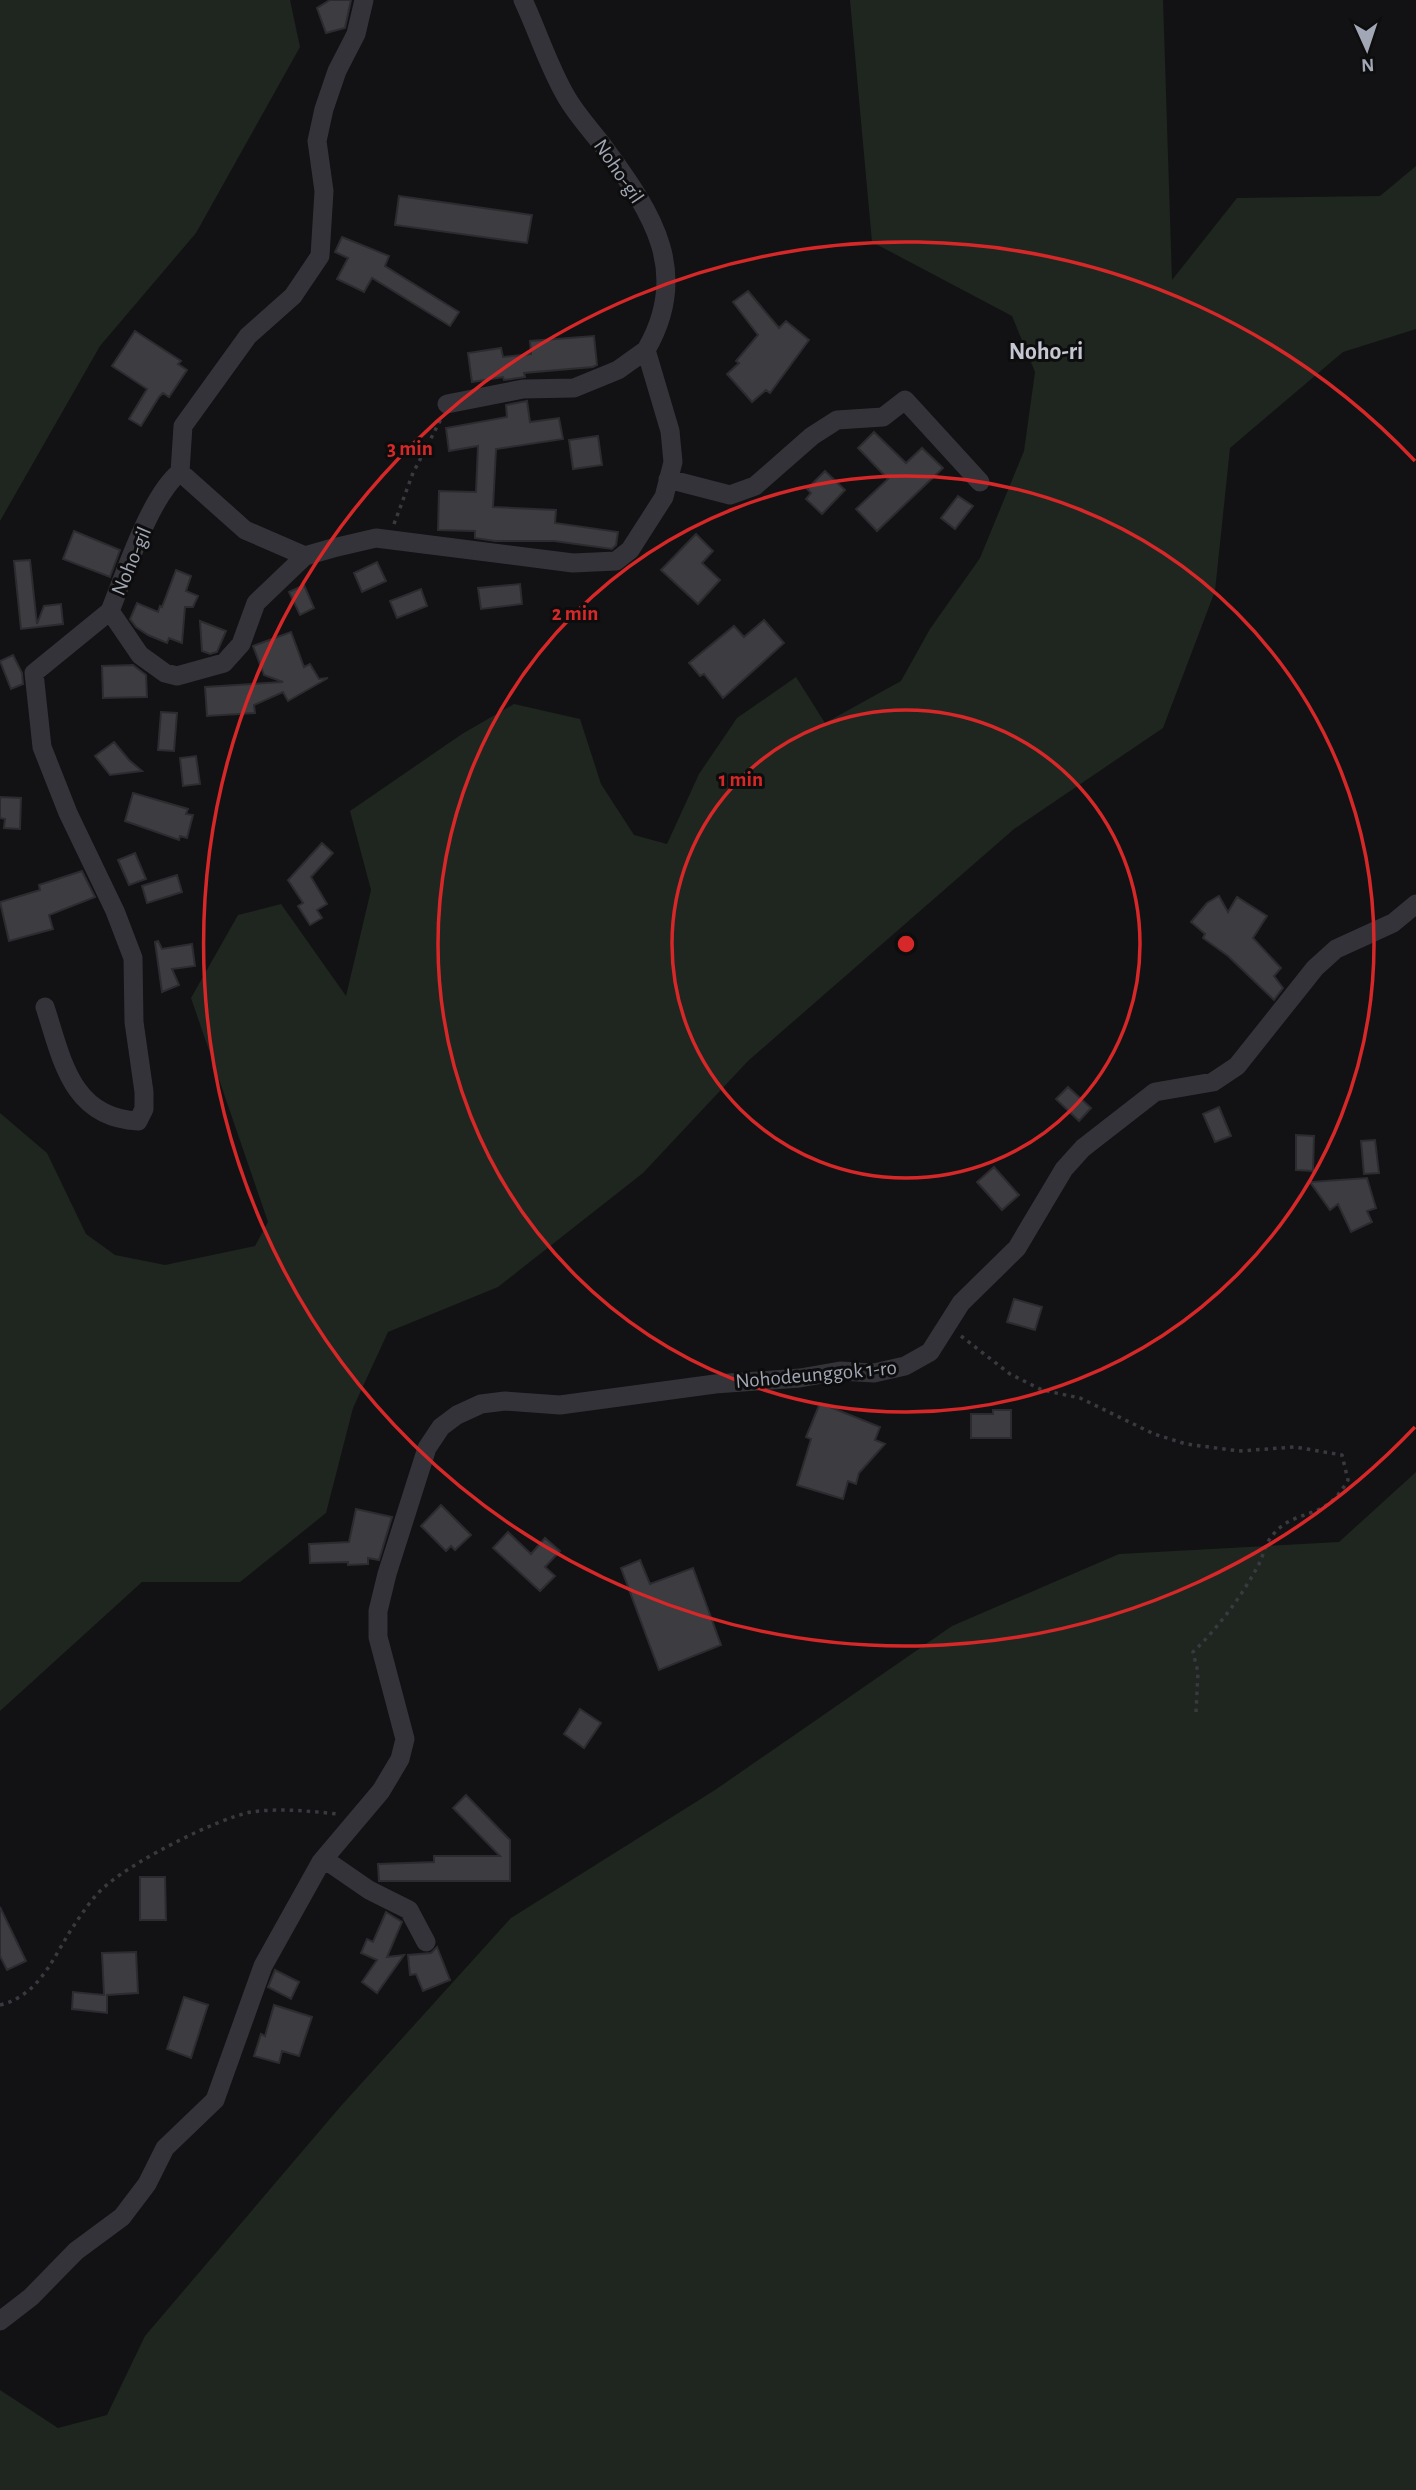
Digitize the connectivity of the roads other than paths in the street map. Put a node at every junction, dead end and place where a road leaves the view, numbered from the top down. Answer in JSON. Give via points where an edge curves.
{"nodes":[{"id":1,"x":364,"y":0,"type":"edge"},
{"id":2,"x":523,"y":0,"type":"edge"},
{"id":3,"x":646,"y":350,"type":"junction"},
{"id":4,"x":447,"y":404,"type":"road end"},
{"id":5,"x":180,"y":471,"type":"junction"},
{"id":6,"x":668,"y":479,"type":"junction"},
{"id":7,"x":980,"y":482,"type":"dead end"},
{"id":8,"x":305,"y":556,"type":"junction"},
{"id":9,"x":110,"y":611,"type":"junction"},
{"id":10,"x":1416,"y":904,"type":"edge"},
{"id":11,"x":45,"y":1007,"type":"dead end"},
{"id":12,"x":324,"y":1859,"type":"junction"},
{"id":13,"x":425,"y":1942,"type":"dead end"},
{"id":14,"x":0,"y":2321,"type":"edge"}],
"edges":[{"from":1,"to":5,"type":"street","via":[[317,141],[324,191],[320,256],[293,296],[248,336],[183,426]]},
{"from":2,"to":3,"type":"street","name":"Noho-gil","via":[[567,98],[647,214],[665,253],[669,272],[659,329]]},
{"from":3,"to":4,"type":"street","name":"Noho-gil","via":[[618,370],[573,388],[523,389]]},
{"from":3,"to":6,"type":"street","name":"Noho-gil","via":[[670,431],[673,462]]},
{"from":5,"to":8,"type":"street","via":[[245,530]]},
{"from":5,"to":9,"type":"street","name":"Noho-gil","via":[[150,517]]},
{"from":6,"to":7,"type":"street","via":[[730,495],[755,486],[837,419],[883,416],[905,400]]},
{"from":6,"to":8,"type":"street","name":"Noho-gil","via":[[649,523],[616,561],[573,563],[376,538]]},
{"from":8,"to":9,"type":"street","name":"Noho-gil","via":[[256,603],[241,644],[224,663],[195,672],[165,673],[140,654]]},
{"from":9,"to":11,"type":"street","via":[[34,673],[42,747],[133,958],[134,1022],[144,1092],[138,1121],[118,1120],[73,1087]]},
{"from":10,"to":12,"type":"street","name":"Nohodeunggok 1-ro","via":[[1393,923],[1336,948],[1237,1066],[1213,1082],[1155,1092],[1083,1148],[1064,1169],[1017,1248],[968,1295],[930,1352],[905,1366],[874,1373],[840,1371],[715,1384],[573,1404],[481,1404],[441,1427],[427,1448],[378,1611],[378,1637],[405,1740],[400,1759],[381,1791]]},
{"from":12,"to":13,"type":"street","via":[[409,1910]]},
{"from":12,"to":14,"type":"street","name":"Nohodeunggok 1-ro","via":[[263,1966],[215,2100],[165,2148],[147,2184],[122,2217],[76,2251]]}]}
